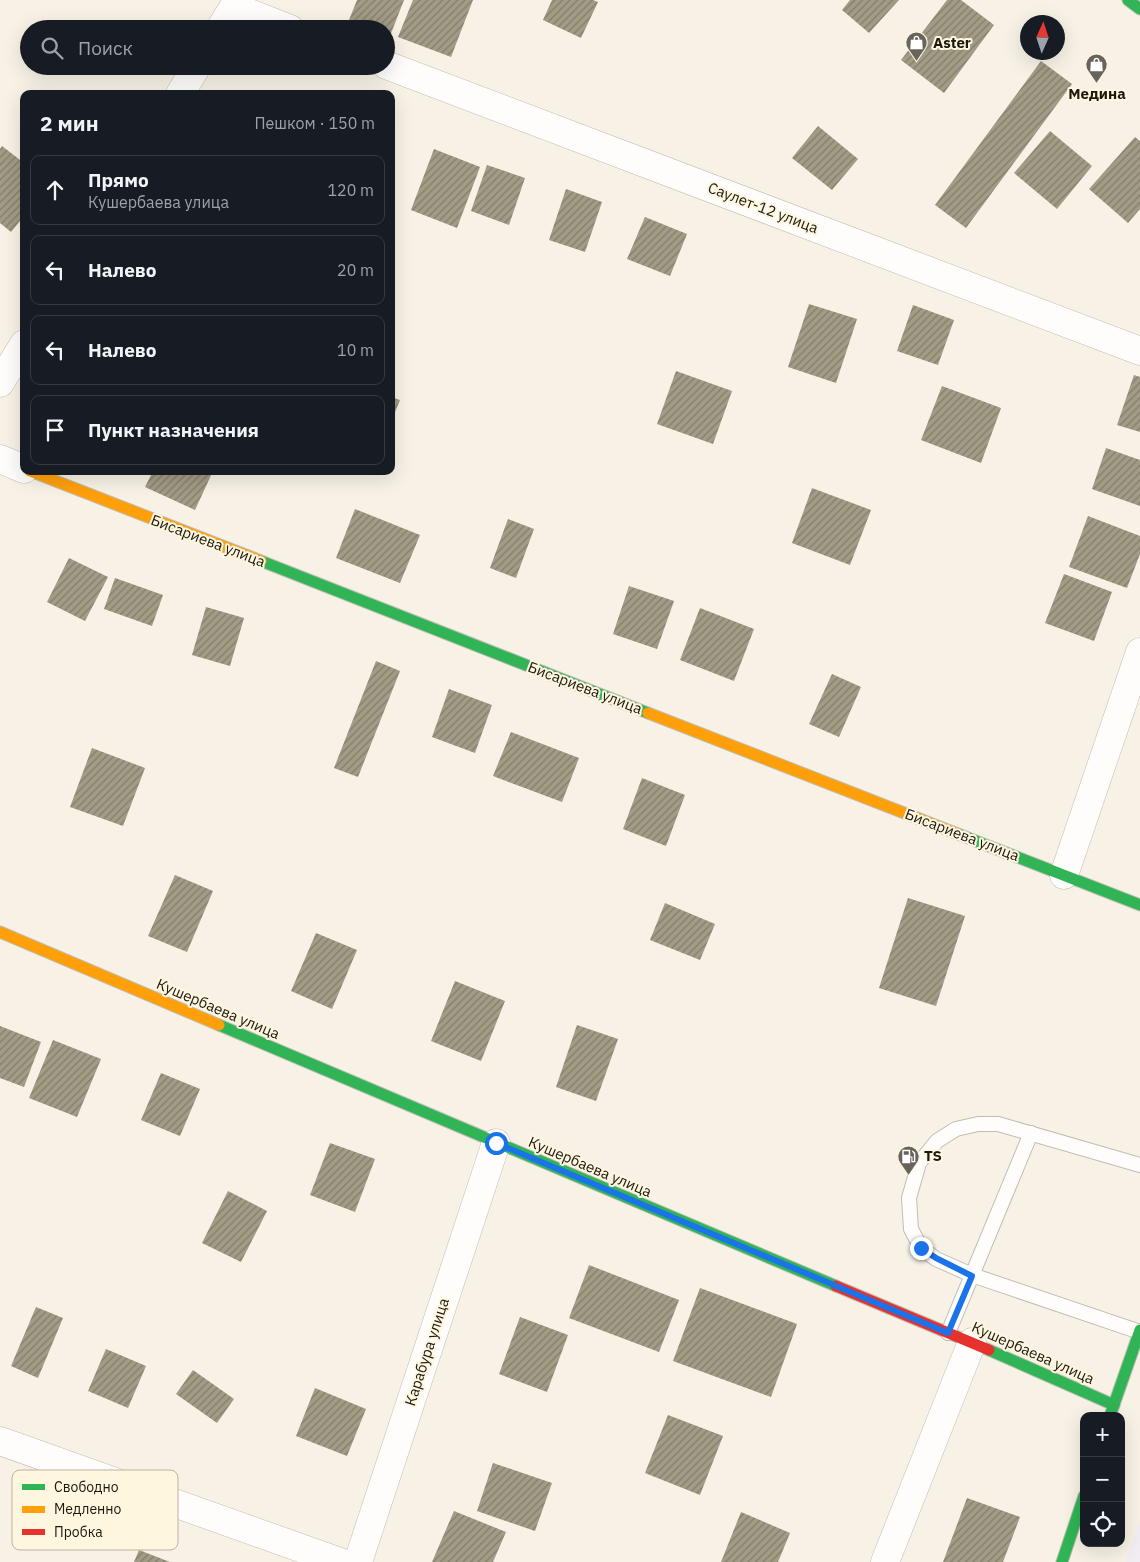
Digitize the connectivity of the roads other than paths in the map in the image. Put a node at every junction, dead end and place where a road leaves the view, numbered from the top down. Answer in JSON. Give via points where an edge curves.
{"nodes":[{"id":1,"x":1128,"y":0,"type":"edge"},
{"id":2,"x":1140,"y":9,"type":"edge"},
{"id":3,"x":231,"y":12,"type":"edge"},
{"id":4,"x":259,"y":20,"type":"edge"},
{"id":5,"x":395,"y":68,"type":"edge"},
{"id":6,"x":192,"y":75,"type":"edge"},
{"id":7,"x":182,"y":90,"type":"edge"},
{"id":8,"x":20,"y":350,"type":"edge"},
{"id":9,"x":1140,"y":351,"type":"edge"},
{"id":10,"x":0,"y":383,"type":"edge"},
{"id":11,"x":0,"y":460,"type":"edge"},
{"id":12,"x":20,"y":468,"type":"edge"},
{"id":13,"x":40,"y":475,"type":"edge"},
{"id":14,"x":1140,"y":652,"type":"edge"},
{"id":15,"x":1064,"y":875,"type":"junction"},
{"id":16,"x":1140,"y":905,"type":"edge"},
{"id":17,"x":0,"y":932,"type":"edge"},
{"id":18,"x":1030,"y":1133,"type":"junction"},
{"id":19,"x":496,"y":1143,"type":"junction"},
{"id":20,"x":1140,"y":1165,"type":"edge"},
{"id":21,"x":972,"y":1276,"type":"junction"},
{"id":22,"x":1140,"y":1331,"type":"edge"},
{"id":23,"x":960,"y":1337,"type":"junction"},
{"id":24,"x":1112,"y":1410,"type":"edge"},
{"id":25,"x":0,"y":1440,"type":"edge"},
{"id":26,"x":84,"y":1470,"type":"edge"},
{"id":27,"x":1082,"y":1502,"type":"edge"},
{"id":28,"x":178,"y":1504,"type":"edge"},
{"id":29,"x":340,"y":1562,"type":"edge"},
{"id":30,"x":358,"y":1562,"type":"edge"},
{"id":31,"x":885,"y":1562,"type":"edge"},
{"id":32,"x":1062,"y":1562,"type":"edge"}],
"edges":[{"from":1,"to":2,"type":"street"},
{"from":3,"to":4,"type":"street"},
{"from":5,"to":9,"type":"street","name":"Саулет-12 улица"},
{"from":6,"to":7,"type":"street"},
{"from":8,"to":10,"type":"street"},
{"from":11,"to":12,"type":"street"},
{"from":13,"to":15,"type":"street","name":"Бисариева улица"},
{"from":14,"to":15,"type":"street"},
{"from":15,"to":16,"type":"street","name":"Бисариева улица"},
{"from":17,"to":19,"type":"street","name":"Кушербаева улица"},
{"from":18,"to":20,"type":"lane"},
{"from":18,"to":21,"type":"lane"},
{"from":18,"to":21,"type":"lane","via":[[998,1124],[956,1129],[937,1142],[919,1163],[909,1198],[911,1229],[921,1248]]},
{"from":19,"to":23,"type":"street","name":"Кушербаева улица"},
{"from":19,"to":30,"type":"street","name":"Карабура улица"},
{"from":21,"to":22,"type":"lane"},
{"from":21,"to":23,"type":"lane"},
{"from":22,"to":24,"type":"street"},
{"from":23,"to":24,"type":"street","name":"Кушербаева улица"},
{"from":23,"to":31,"type":"street"},
{"from":25,"to":26,"type":"street"},
{"from":27,"to":32,"type":"street"},
{"from":28,"to":29,"type":"street"}]}
